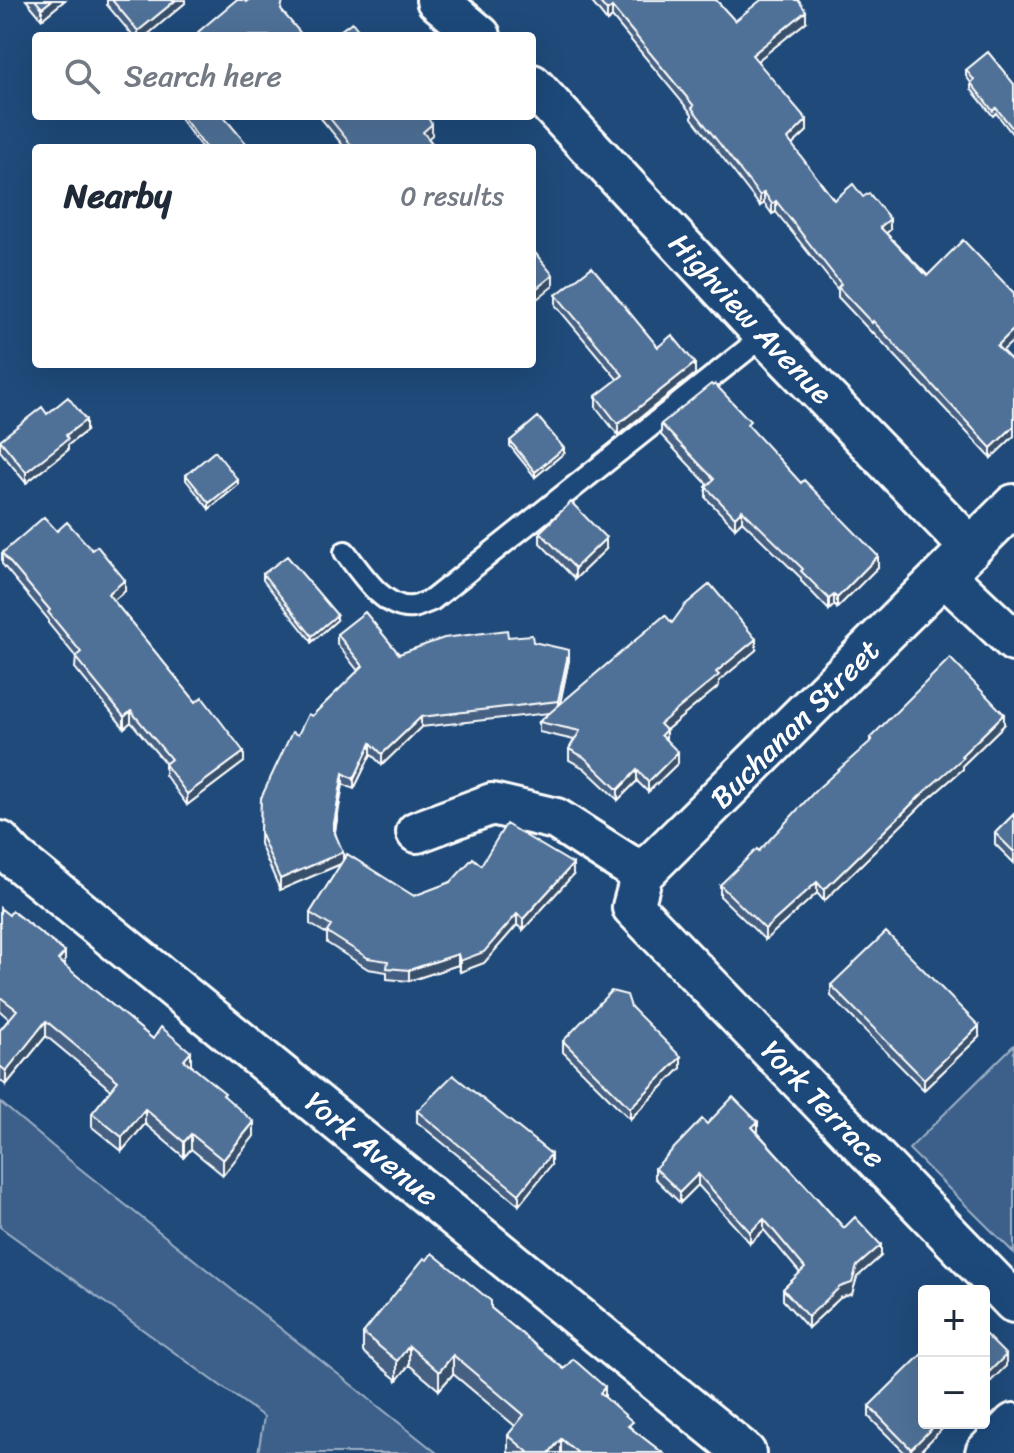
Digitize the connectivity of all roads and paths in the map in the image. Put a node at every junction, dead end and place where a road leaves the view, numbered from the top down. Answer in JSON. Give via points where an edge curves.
{"nodes":[{"id":1,"x":437,"y":0,"type":"edge"},
{"id":2,"x":475,"y":32,"type":"edge"},
{"id":3,"x":536,"y":89,"type":"edge"},
{"id":4,"x":765,"y":335,"type":"junction"},
{"id":5,"x":1014,"y":505,"type":"edge"},
{"id":6,"x":345,"y":552,"type":"dead end"},
{"id":7,"x":958,"y":562,"type":"junction"},
{"id":8,"x":1014,"y":641,"type":"edge"},
{"id":9,"x":417,"y":832,"type":"dead end"},
{"id":10,"x":0,"y":842,"type":"edge"},
{"id":11,"x":637,"y":891,"type":"junction"},
{"id":12,"x":1014,"y":1302,"type":"edge"},
{"id":13,"x":1014,"y":1424,"type":"edge"},
{"id":14,"x":745,"y":1453,"type":"edge"},
{"id":15,"x":986,"y":1453,"type":"edge"}],
"edges":[{"from":1,"to":2,"type":"street"},
{"from":3,"to":4,"type":"street","name":"Highview Avenue"},
{"from":4,"to":6,"type":"lane","via":[[432,600],[413,607],[397,605],[374,589]]},
{"from":4,"to":7,"type":"street","name":"Highview Avenue"},
{"from":5,"to":7,"type":"street","name":"Buchanan Street"},
{"from":7,"to":8,"type":"street","name":"Highview Avenue"},
{"from":7,"to":11,"type":"street","name":"Buchanan Street"},
{"from":9,"to":11,"type":"street","name":"York Terrace","via":[[492,804],[556,819]]},
{"from":10,"to":14,"type":"street","name":"York Avenue"},
{"from":11,"to":12,"type":"street","name":"York Terrace"},
{"from":13,"to":15,"type":"street"}]}
